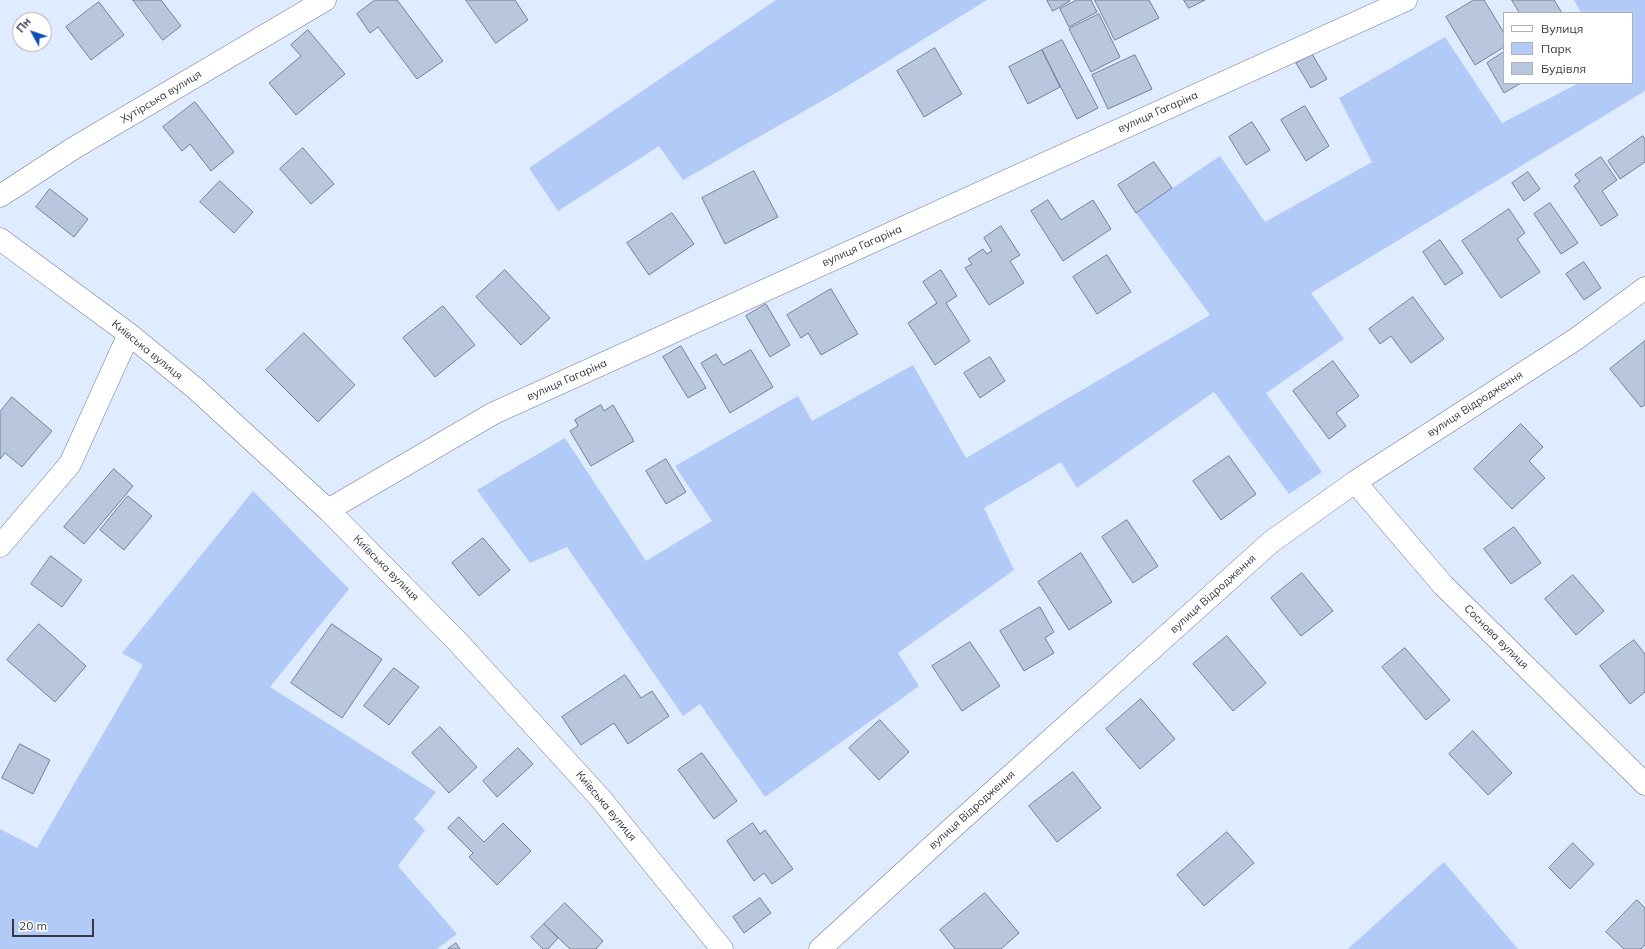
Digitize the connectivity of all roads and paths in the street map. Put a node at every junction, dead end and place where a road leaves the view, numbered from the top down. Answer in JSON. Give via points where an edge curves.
{"nodes":[{"id":1,"x":325,"y":0,"type":"edge"},
{"id":2,"x":1406,"y":0,"type":"edge"},
{"id":3,"x":0,"y":196,"type":"edge"},
{"id":4,"x":0,"y":239,"type":"edge"},
{"id":5,"x":1645,"y":288,"type":"edge"},
{"id":6,"x":130,"y":334,"type":"junction"},
{"id":7,"x":1355,"y":482,"type":"junction"},
{"id":8,"x":328,"y":510,"type":"junction"},
{"id":9,"x":0,"y":546,"type":"edge"},
{"id":10,"x":1645,"y":784,"type":"edge"},
{"id":11,"x":717,"y":947,"type":"edge"},
{"id":12,"x":820,"y":949,"type":"edge"}],
"edges":[{"from":1,"to":3,"type":"street","name":"Хутірська вулиця","via":[[74,148]]},
{"from":2,"to":8,"type":"street","name":"вулиця Гагаріна","via":[[494,413]]},
{"from":4,"to":6,"type":"street","name":"Київська вулиця"},
{"from":5,"to":7,"type":"street","name":"вулиця Відродження","via":[[1576,339]]},
{"from":6,"to":8,"type":"street","name":"Київська вулиця","via":[[196,389]]},
{"from":6,"to":9,"type":"street","via":[[70,464]]},
{"from":7,"to":10,"type":"street","name":"Соснова вулиця","via":[[1444,585]]},
{"from":7,"to":12,"type":"street","name":"вулиця Відродження","via":[[1271,542]]},
{"from":8,"to":11,"type":"street","name":"Київська вулиця","via":[[457,640],[596,793]]}]}
